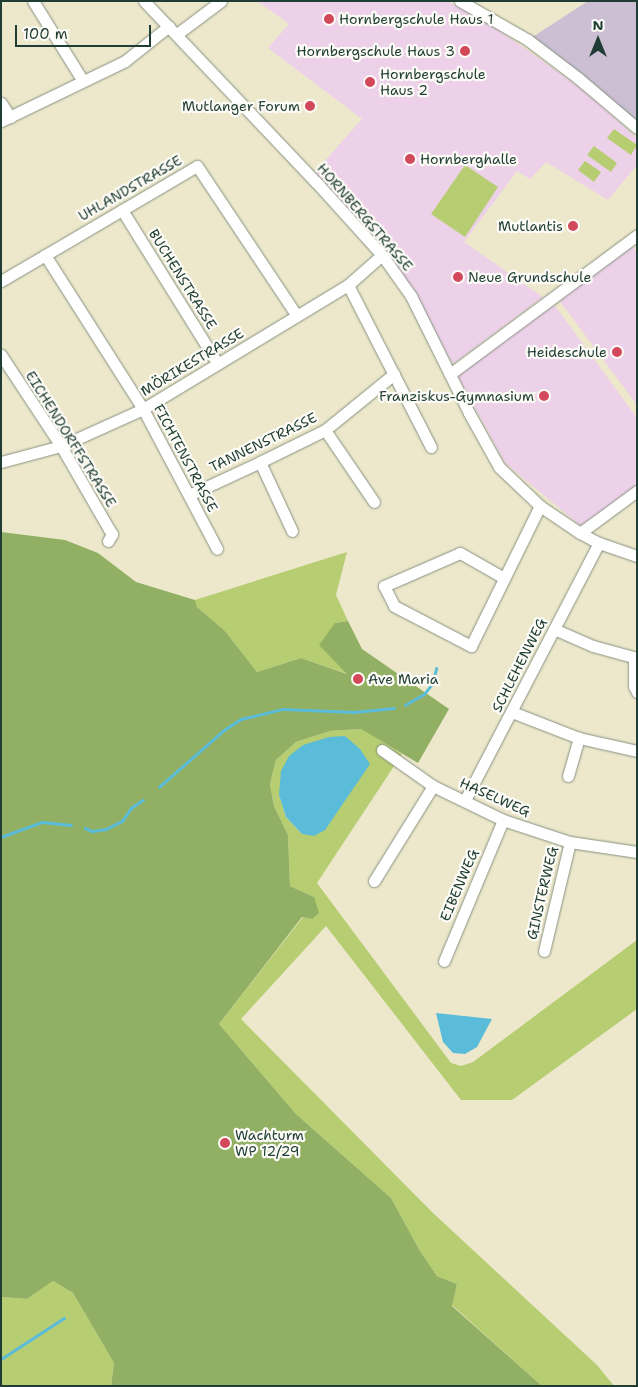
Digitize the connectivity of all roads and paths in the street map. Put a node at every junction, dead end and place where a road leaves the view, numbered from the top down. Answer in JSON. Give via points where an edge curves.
{"nodes":[{"id":1,"x":33,"y":1,"type":"edge"},
{"id":2,"x":144,"y":1,"type":"edge"},
{"id":3,"x":221,"y":1,"type":"edge"},
{"id":4,"x":460,"y":1,"type":"edge"},
{"id":5,"x":173,"y":30,"type":"junction"},
{"id":6,"x":83,"y":80,"type":"junction"},
{"id":7,"x":1,"y":103,"type":"edge"},
{"id":8,"x":5,"y":119,"type":"edge"},
{"id":9,"x":637,"y":128,"type":"edge"},
{"id":10,"x":122,"y":210,"type":"junction"},
{"id":11,"x":637,"y":235,"type":"edge"},
{"id":12,"x":45,"y":255,"type":"junction"},
{"id":13,"x":382,"y":255,"type":"junction"},
{"id":14,"x":1,"y":281,"type":"edge"},
{"id":15,"x":348,"y":285,"type":"junction"},
{"id":16,"x":297,"y":316,"type":"junction"},
{"id":17,"x":1,"y":355,"type":"edge"},
{"id":18,"x":218,"y":364,"type":"junction"},
{"id":19,"x":6,"y":372,"type":"edge"},
{"id":20,"x":394,"y":374,"type":"junction"},
{"id":21,"x":450,"y":374,"type":"junction"},
{"id":22,"x":143,"y":409,"type":"junction"},
{"id":23,"x":325,"y":430,"type":"junction"},
{"id":24,"x":61,"y":446,"type":"junction"},
{"id":25,"x":431,"y":447,"type":"dead end"},
{"id":26,"x":1,"y":462,"type":"edge"},
{"id":27,"x":260,"y":462,"type":"junction"},
{"id":28,"x":637,"y":490,"type":"edge"},
{"id":29,"x":188,"y":495,"type":"junction"},
{"id":30,"x":374,"y":502,"type":"dead end"},
{"id":31,"x":540,"y":506,"type":"junction"},
{"id":32,"x":292,"y":531,"type":"dead end"},
{"id":33,"x":580,"y":533,"type":"junction"},
{"id":34,"x":108,"y":540,"type":"dead end"},
{"id":35,"x":599,"y":543,"type":"junction"},
{"id":36,"x":217,"y":549,"type":"dead end"},
{"id":37,"x":637,"y":556,"type":"edge"},
{"id":38,"x":504,"y":578,"type":"junction"},
{"id":39,"x":554,"y":629,"type":"junction"},
{"id":40,"x":636,"y":658,"type":"edge"},
{"id":41,"x":637,"y":692,"type":"edge"},
{"id":42,"x":512,"y":712,"type":"junction"},
{"id":43,"x":579,"y":738,"type":"junction"},
{"id":44,"x":382,"y":750,"type":"dead end"},
{"id":45,"x":637,"y":751,"type":"edge"},
{"id":46,"x":568,"y":776,"type":"dead end"},
{"id":47,"x":433,"y":786,"type":"junction"},
{"id":48,"x":465,"y":800,"type":"junction"},
{"id":49,"x":503,"y":820,"type":"junction"},
{"id":50,"x":570,"y":842,"type":"junction"},
{"id":51,"x":637,"y":852,"type":"edge"},
{"id":52,"x":374,"y":881,"type":"dead end"},
{"id":53,"x":544,"y":951,"type":"dead end"},
{"id":54,"x":444,"y":961,"type":"dead end"}],
"edges":[{"from":1,"to":6,"type":"street"},
{"from":2,"to":5,"type":"street","name":"HORNBERGSTRASSE"},
{"from":3,"to":5,"type":"street"},
{"from":4,"to":9,"type":"street","via":[[528,40]]},
{"from":5,"to":6,"type":"street","via":[[125,61]]},
{"from":5,"to":13,"type":"street","name":"HORNBERGSTRASSE"},
{"from":6,"to":8,"type":"street"},
{"from":7,"to":8,"type":"street"},
{"from":10,"to":12,"type":"street","name":"UHLANDSTRASSE"},
{"from":10,"to":16,"type":"street","name":"UHLANDSTRASSE","via":[[197,166]]},
{"from":10,"to":18,"type":"street","name":"BUCHENSTRASSE"},
{"from":11,"to":21,"type":"street"},
{"from":12,"to":14,"type":"street","name":"UHLANDSTRASSE"},
{"from":12,"to":22,"type":"street","name":"FICHTENSTRASSE"},
{"from":13,"to":15,"type":"street","name":"MÖRIKESTRASSE"},
{"from":13,"to":21,"type":"street","name":"HORNBERGSTRASSE","via":[[411,296]]},
{"from":15,"to":16,"type":"street","name":"MÖRIKESTRASSE"},
{"from":15,"to":20,"type":"street"},
{"from":16,"to":18,"type":"street","name":"MÖRIKESTRASSE"},
{"from":17,"to":19,"type":"street","name":"EICHENDORFFSTRASSE"},
{"from":18,"to":22,"type":"street","name":"MÖRIKESTRASSE"},
{"from":19,"to":24,"type":"street","name":"EICHENDORFFSTRASSE"},
{"from":20,"to":23,"type":"street","name":"TANNENSTRASSE"},
{"from":20,"to":25,"type":"street"},
{"from":21,"to":31,"type":"street","name":"HORNBERGSTRASSE","via":[[499,467]]},
{"from":22,"to":24,"type":"street","name":"MÖRIKESTRASSE"},
{"from":22,"to":29,"type":"street","name":"FICHTENSTRASSE"},
{"from":23,"to":27,"type":"street","name":"TANNENSTRASSE"},
{"from":23,"to":30,"type":"street"},
{"from":24,"to":26,"type":"street","name":"MÖRIKESTRASSE"},
{"from":24,"to":34,"type":"street","name":"EICHENDORFFSTRASSE","via":[[112,534]]},
{"from":27,"to":29,"type":"street","name":"TANNENSTRASSE"},
{"from":27,"to":32,"type":"street"},
{"from":28,"to":33,"type":"street"},
{"from":29,"to":36,"type":"street","name":"FICHTENSTRASSE"},
{"from":31,"to":33,"type":"street","name":"HORNBERGSTRASSE"},
{"from":31,"to":38,"type":"street"},
{"from":33,"to":35,"type":"street","name":"HORNBERGSTRASSE"},
{"from":35,"to":37,"type":"street","name":"HORNBERGSTRASSE"},
{"from":35,"to":39,"type":"street","name":"SCHLEHENWEG"},
{"from":38,"to":38,"type":"street","via":[[471,646],[394,606],[384,586],[460,553]]},
{"from":39,"to":40,"type":"street","via":[[593,646]]},
{"from":39,"to":42,"type":"street","name":"SCHLEHENWEG"},
{"from":40,"to":41,"type":"street","via":[[634,686]]},
{"from":42,"to":43,"type":"street"},
{"from":42,"to":48,"type":"street","name":"SCHLEHENWEG"},
{"from":43,"to":45,"type":"street"},
{"from":43,"to":46,"type":"street"},
{"from":44,"to":47,"type":"street","name":"HASELWEG"},
{"from":47,"to":48,"type":"street","name":"HASELWEG"},
{"from":47,"to":52,"type":"street"},
{"from":48,"to":49,"type":"street","name":"HASELWEG"},
{"from":49,"to":50,"type":"street","name":"HASELWEG"},
{"from":49,"to":54,"type":"street","name":"EIBENWEG"},
{"from":50,"to":51,"type":"street","name":"HASELWEG"},
{"from":50,"to":53,"type":"street","name":"GINSTERWEG"}]}
